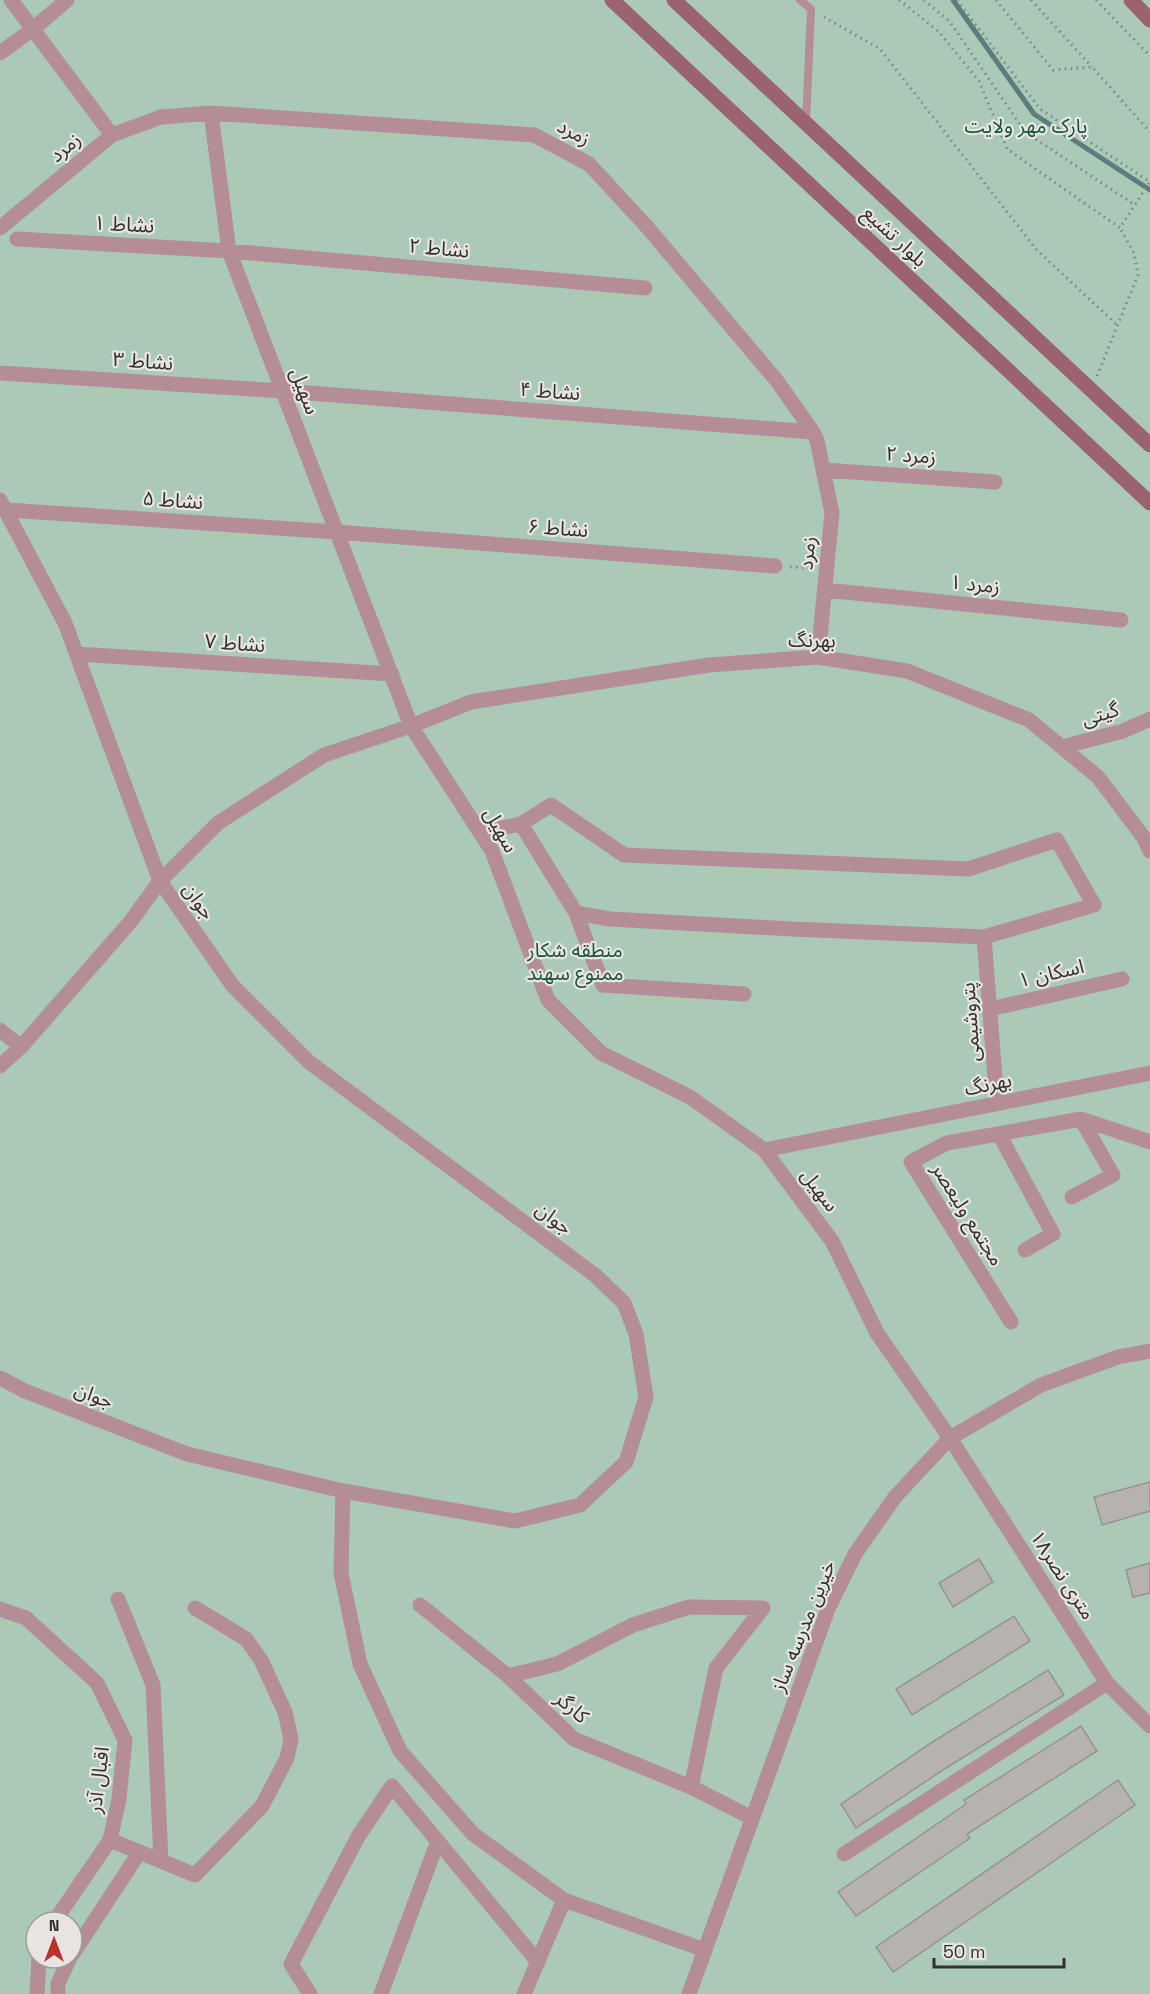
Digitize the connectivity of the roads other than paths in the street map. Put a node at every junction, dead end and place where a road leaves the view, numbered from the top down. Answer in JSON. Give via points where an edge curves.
{"nodes":[{"id":1,"x":11,"y":0,"type":"edge"},
{"id":2,"x":67,"y":0,"type":"edge"},
{"id":3,"x":612,"y":0,"type":"edge"},
{"id":4,"x":674,"y":0,"type":"edge"},
{"id":5,"x":800,"y":0,"type":"edge"},
{"id":6,"x":1131,"y":0,"type":"edge"},
{"id":7,"x":1150,"y":20,"type":"edge"},
{"id":8,"x":33,"y":29,"type":"junction"},
{"id":9,"x":0,"y":53,"type":"edge"},
{"id":10,"x":211,"y":113,"type":"junction"},
{"id":11,"x":806,"y":123,"type":"junction"},
{"id":12,"x":112,"y":135,"type":"junction"},
{"id":13,"x":0,"y":228,"type":"edge"},
{"id":14,"x":17,"y":239,"type":"dead end"},
{"id":15,"x":229,"y":251,"type":"junction"},
{"id":16,"x":645,"y":288,"type":"dead end"},
{"id":17,"x":0,"y":373,"type":"edge"},
{"id":18,"x":283,"y":391,"type":"junction"},
{"id":19,"x":813,"y":432,"type":"junction"},
{"id":20,"x":1150,"y":445,"type":"edge"},
{"id":21,"x":824,"y":470,"type":"junction"},
{"id":22,"x":995,"y":482,"type":"dead end"},
{"id":23,"x":1150,"y":503,"type":"edge"},
{"id":24,"x":3,"y":505,"type":"edge"},
{"id":25,"x":337,"y":532,"type":"junction"},
{"id":26,"x":775,"y":566,"type":"road end"},
{"id":27,"x":825,"y":590,"type":"junction"},
{"id":28,"x":1121,"y":621,"type":"dead end"},
{"id":29,"x":77,"y":654,"type":"junction"},
{"id":30,"x":819,"y":657,"type":"junction"},
{"id":31,"x":392,"y":674,"type":"junction"},
{"id":32,"x":1150,"y":719,"type":"edge"},
{"id":33,"x":411,"y":726,"type":"junction"},
{"id":34,"x":1062,"y":747,"type":"junction"},
{"id":35,"x":521,"y":824,"type":"junction"},
{"id":36,"x":480,"y":832,"type":"junction"},
{"id":37,"x":1150,"y":851,"type":"edge"},
{"id":38,"x":160,"y":882,"type":"junction"},
{"id":39,"x":576,"y":913,"type":"junction"},
{"id":40,"x":984,"y":937,"type":"junction"},
{"id":41,"x":1122,"y":979,"type":"dead end"},
{"id":42,"x":744,"y":994,"type":"dead end"},
{"id":43,"x":990,"y":1009,"type":"junction"},
{"id":44,"x":0,"y":1030,"type":"edge"},
{"id":45,"x":21,"y":1047,"type":"junction"},
{"id":46,"x":0,"y":1066,"type":"edge"},
{"id":47,"x":1150,"y":1073,"type":"edge"},
{"id":48,"x":997,"y":1104,"type":"junction"},
{"id":49,"x":1085,"y":1119,"type":"junction"},
{"id":50,"x":999,"y":1134,"type":"junction"},
{"id":51,"x":1150,"y":1142,"type":"edge"},
{"id":52,"x":764,"y":1150,"type":"junction"},
{"id":53,"x":1072,"y":1197,"type":"dead end"},
{"id":54,"x":1025,"y":1250,"type":"dead end"},
{"id":55,"x":1011,"y":1322,"type":"dead end"},
{"id":56,"x":1150,"y":1351,"type":"edge"},
{"id":57,"x":0,"y":1378,"type":"edge"},
{"id":58,"x":950,"y":1438,"type":"junction"},
{"id":59,"x":343,"y":1491,"type":"junction"},
{"id":60,"x":118,"y":1599,"type":"dead end"},
{"id":61,"x":420,"y":1605,"type":"dead end"},
{"id":62,"x":195,"y":1608,"type":"dead end"},
{"id":63,"x":0,"y":1609,"type":"edge"},
{"id":64,"x":508,"y":1676,"type":"junction"},
{"id":65,"x":1107,"y":1683,"type":"junction"},
{"id":66,"x":1150,"y":1726,"type":"edge"},
{"id":67,"x":691,"y":1787,"type":"junction"},
{"id":68,"x":752,"y":1818,"type":"junction"},
{"id":69,"x":110,"y":1840,"type":"junction"},
{"id":70,"x":437,"y":1843,"type":"junction"},
{"id":71,"x":139,"y":1853,"type":"junction"},
{"id":72,"x":844,"y":1854,"type":"dead end"},
{"id":73,"x":161,"y":1861,"type":"junction"},
{"id":74,"x":564,"y":1900,"type":"junction"},
{"id":75,"x":62,"y":1910,"type":"edge"},
{"id":76,"x":84,"y":1937,"type":"edge"},
{"id":77,"x":705,"y":1950,"type":"junction"},
{"id":78,"x":537,"y":1962,"type":"junction"},
{"id":79,"x":38,"y":1970,"type":"edge"},
{"id":80,"x":64,"y":1970,"type":"edge"},
{"id":81,"x":37,"y":1994,"type":"edge"},
{"id":82,"x":58,"y":1994,"type":"edge"},
{"id":83,"x":310,"y":1994,"type":"edge"},
{"id":84,"x":381,"y":1994,"type":"edge"},
{"id":85,"x":524,"y":1994,"type":"edge"},
{"id":86,"x":689,"y":1994,"type":"edge"}],
"edges":[{"from":1,"to":8,"type":"street"},
{"from":2,"to":8,"type":"street"},
{"from":3,"to":23,"type":"main road","name":"بلوار تشیع"},
{"from":4,"to":11,"type":"main road","name":"بلوار تشیع"},
{"from":5,"to":11,"type":"lane","via":[[811,9]]},
{"from":6,"to":7,"type":"main road"},
{"from":8,"to":9,"type":"street"},
{"from":8,"to":12,"type":"street"},
{"from":10,"to":12,"type":"street","name":"زمرد","via":[[161,117]]},
{"from":10,"to":15,"type":"street","name":"سهیل"},
{"from":10,"to":19,"type":"street","name":"زمرد","via":[[534,135],[589,164],[769,372]]},
{"from":11,"to":20,"type":"main road","name":"بلوار تشیع"},
{"from":12,"to":13,"type":"street","name":"زمرد"},
{"from":14,"to":15,"type":"street","name":"نشاط ۱"},
{"from":15,"to":16,"type":"street","name":"نشاط ۲"},
{"from":15,"to":18,"type":"street","name":"سهیل"},
{"from":17,"to":18,"type":"street","name":"نشاط ۳"},
{"from":18,"to":19,"type":"street","name":"نشاط ۴"},
{"from":18,"to":25,"type":"street","name":"سهیل"},
{"from":19,"to":21,"type":"street","name":"زمرد"},
{"from":21,"to":22,"type":"street","name":"زمرد ۲"},
{"from":21,"to":27,"type":"street","name":"زمرد","via":[[832,513]]},
{"from":24,"to":25,"type":"street","name":"نشاط ۵"},
{"from":24,"to":29,"type":"street","name":"جوان","via":[[65,622]]},
{"from":25,"to":26,"type":"street","name":"نشاط ۶"},
{"from":25,"to":31,"type":"street","name":"سهیل"},
{"from":27,"to":28,"type":"street","name":"زمرد ۱"},
{"from":27,"to":30,"type":"street","name":"زمرد"},
{"from":29,"to":31,"type":"street","name":"نشاط ۷"},
{"from":29,"to":38,"type":"street","name":"جوان"},
{"from":30,"to":33,"type":"street","name":"بهرنگ","via":[[710,665],[471,702]]},
{"from":30,"to":34,"type":"street","name":"بهرنگ","via":[[907,671],[1029,720]]},
{"from":31,"to":33,"type":"street","name":"سهیل"},
{"from":32,"to":34,"type":"street","name":"گیتی","via":[[1123,731]]},
{"from":33,"to":36,"type":"street","name":"سهیل"},
{"from":33,"to":38,"type":"street","name":"بهرنگ","via":[[324,755],[218,823]]},
{"from":34,"to":37,"type":"street","name":"بهرنگ","via":[[1098,777]]},
{"from":35,"to":36,"type":"street"},
{"from":35,"to":39,"type":"street"},
{"from":35,"to":40,"type":"street","via":[[551,806],[624,855],[968,869],[1057,840],[1094,905]]},
{"from":36,"to":52,"type":"street","name":"سهیل","via":[[492,851],[548,1000],[601,1053],[690,1097]]},
{"from":38,"to":45,"type":"street","name":"بهرنگ"},
{"from":38,"to":59,"type":"street","name":"جوان","via":[[232,985],[309,1062],[596,1276],[624,1303],[636,1334],[646,1397],[626,1462],[580,1505],[515,1521]]},
{"from":39,"to":40,"type":"street","via":[[622,920]]},
{"from":39,"to":42,"type":"street","via":[[603,985]]},
{"from":40,"to":43,"type":"street","name":"پتروشیمی"},
{"from":41,"to":43,"type":"street","name":"اسکان ۱"},
{"from":43,"to":48,"type":"street","name":"پتروشیمی"},
{"from":44,"to":45,"type":"street"},
{"from":45,"to":46,"type":"street","name":"بهرنگ"},
{"from":47,"to":48,"type":"street","name":"بهرنگ"},
{"from":48,"to":52,"type":"street","name":"بهرنگ"},
{"from":49,"to":50,"type":"street","name":"مجتمع ولیعصر"},
{"from":49,"to":51,"type":"street"},
{"from":49,"to":53,"type":"street","via":[[1113,1175]]},
{"from":50,"to":54,"type":"street","via":[[1053,1234]]},
{"from":50,"to":55,"type":"street","name":"مجتمع ولیعصر","via":[[946,1143],[911,1162]]},
{"from":52,"to":58,"type":"street","name":"سهیل","via":[[831,1241],[877,1333]]},
{"from":56,"to":58,"type":"street","name":"خیرین مدرسه ساز","via":[[1118,1357],[1041,1385]]},
{"from":57,"to":59,"type":"street","name":"جوان","via":[[187,1454]]},
{"from":58,"to":65,"type":"street","name":"۱۸متری نصر"},
{"from":58,"to":68,"type":"street","name":"خیرین مدرسه ساز","via":[[895,1497],[855,1554],[828,1609]]},
{"from":59,"to":74,"type":"street","via":[[341,1573],[360,1664],[400,1751],[474,1834]]},
{"from":60,"to":73,"type":"street","via":[[153,1685]]},
{"from":61,"to":64,"type":"street","name":"کارگر"},
{"from":62,"to":73,"type":"street","via":[[246,1638],[261,1660],[285,1713],[291,1738],[287,1758],[262,1806],[195,1875]]},
{"from":63,"to":69,"type":"street","name":"اقبال آذر","via":[[26,1618],[97,1683],[125,1740]]},
{"from":64,"to":67,"type":"street","name":"کارگر","via":[[574,1738]]},
{"from":64,"to":67,"type":"street","via":[[557,1664],[633,1625],[689,1607],[763,1608],[716,1668]]},
{"from":65,"to":66,"type":"street","name":"۱۸متری نصر"},
{"from":65,"to":72,"type":"street"},
{"from":67,"to":68,"type":"street","name":"کارگر"},
{"from":68,"to":77,"type":"street","name":"خیرین مدرسه ساز"},
{"from":69,"to":71,"type":"street"},
{"from":69,"to":75,"type":"street","name":"اقبال آذر"},
{"from":70,"to":78,"type":"street"},
{"from":70,"to":83,"type":"street","via":[[392,1786],[359,1835],[291,1964]]},
{"from":70,"to":84,"type":"street"},
{"from":71,"to":73,"type":"street"},
{"from":71,"to":76,"type":"street"},
{"from":74,"to":77,"type":"street"},
{"from":74,"to":78,"type":"street"},
{"from":77,"to":86,"type":"street","name":"خیرین مدرسه ساز"},
{"from":78,"to":85,"type":"street"},
{"from":79,"to":81,"type":"street"},
{"from":80,"to":82,"type":"street"}]}
